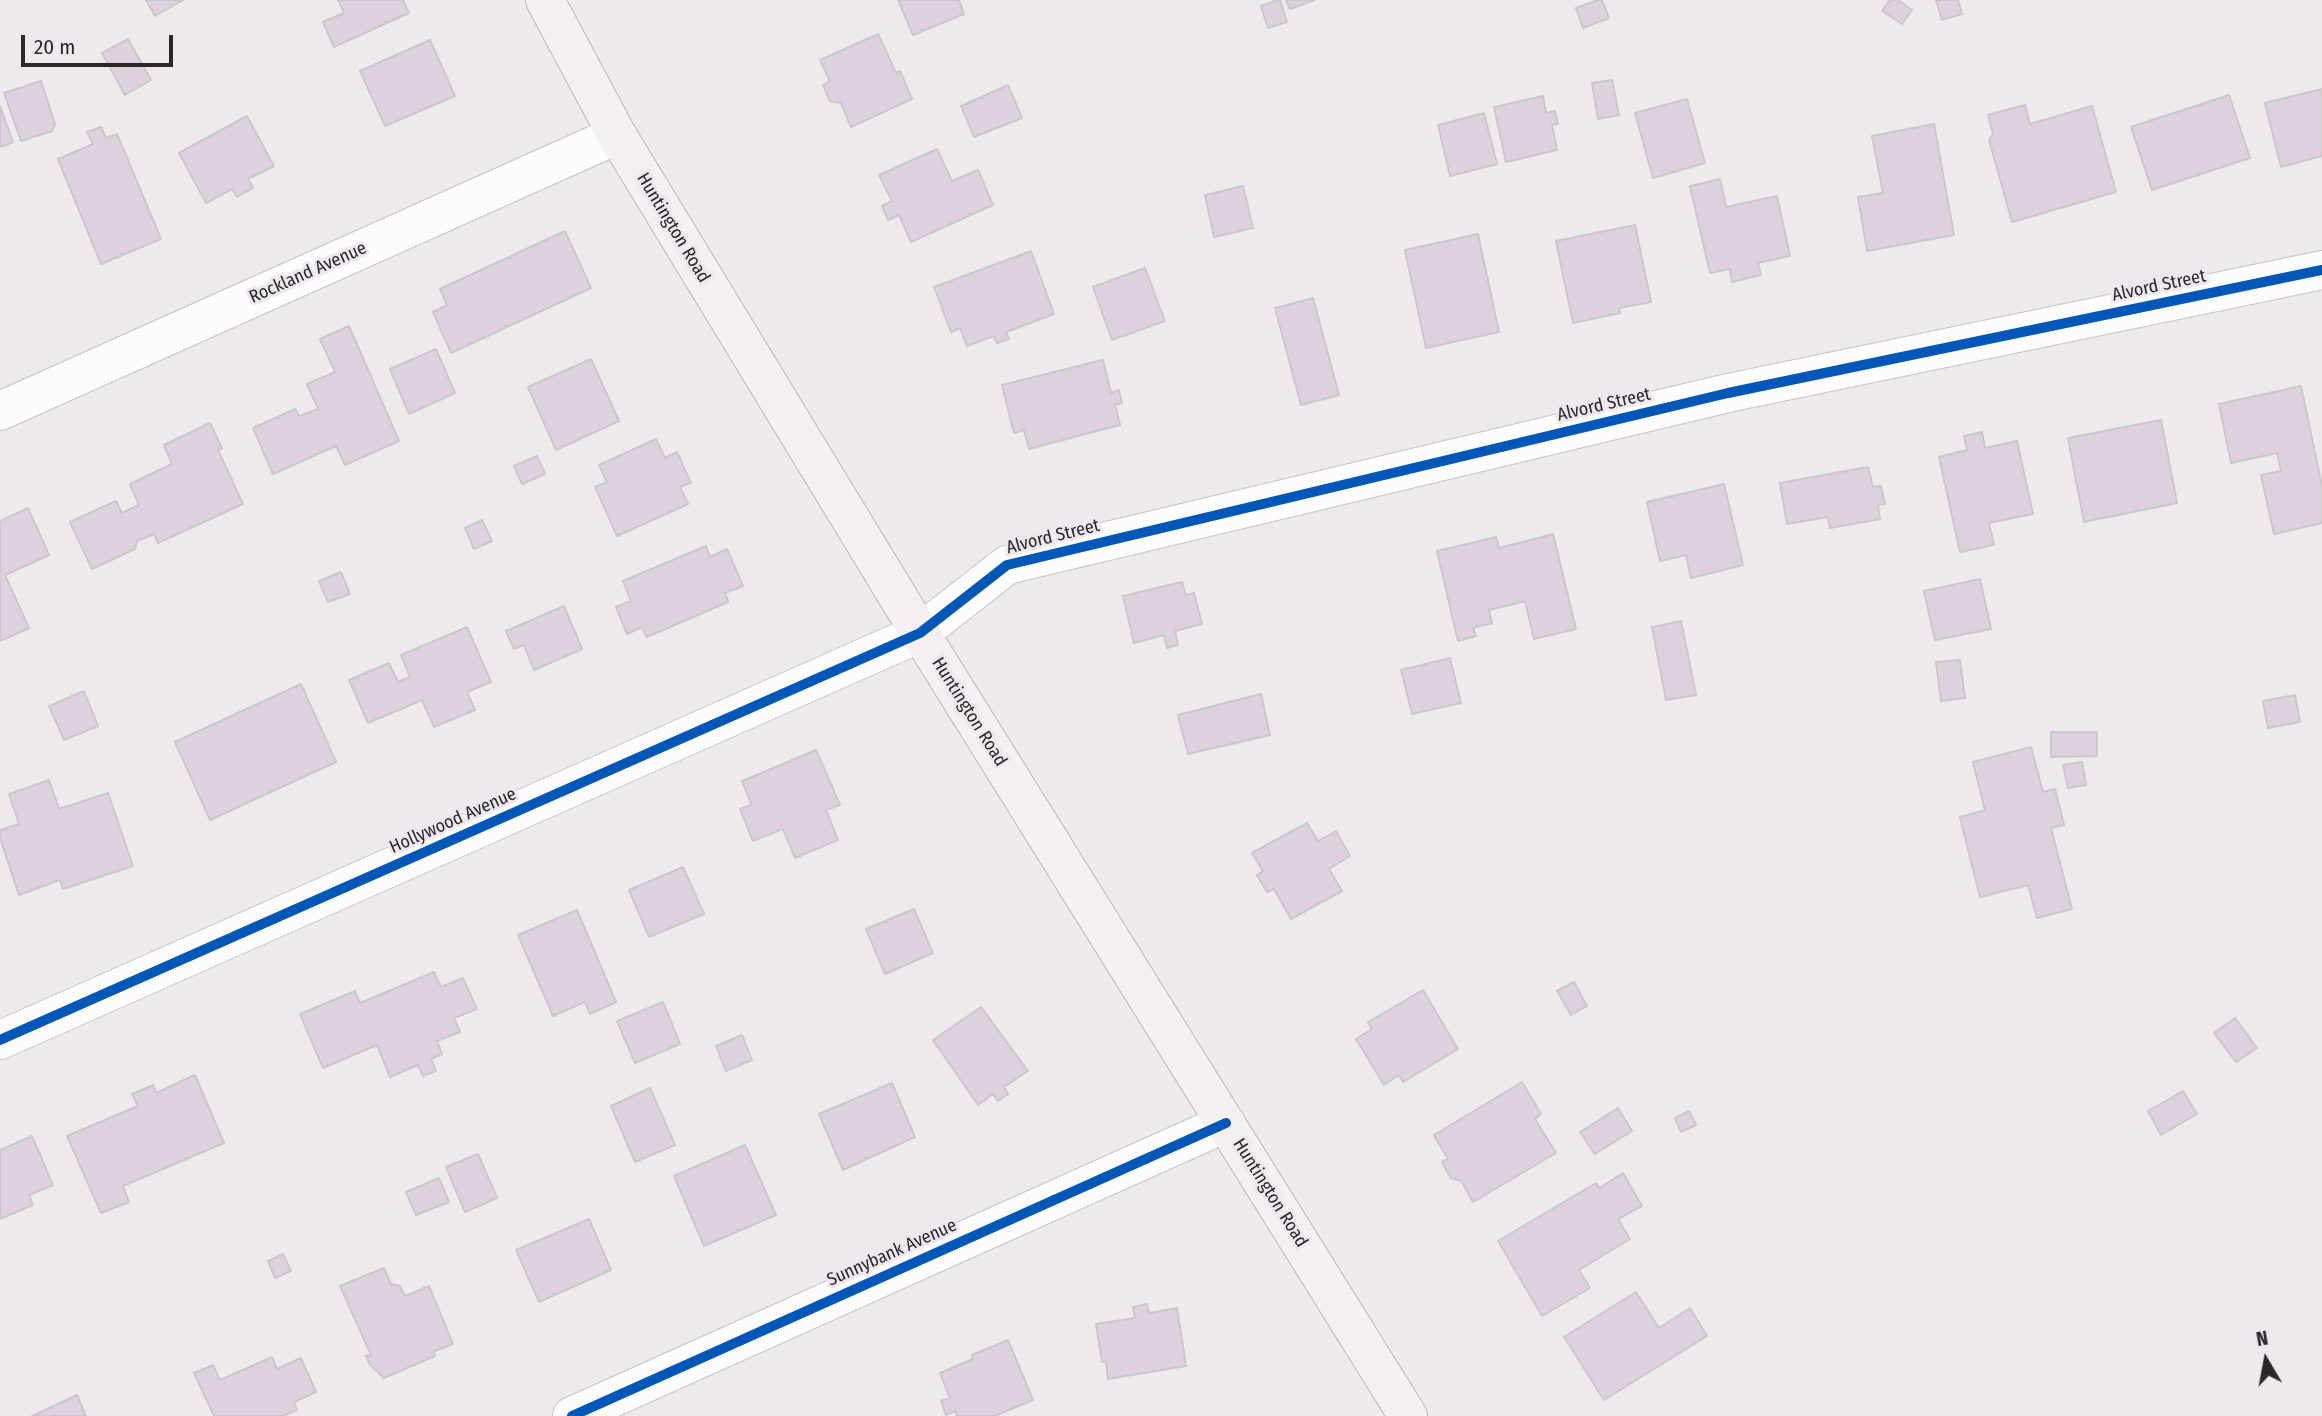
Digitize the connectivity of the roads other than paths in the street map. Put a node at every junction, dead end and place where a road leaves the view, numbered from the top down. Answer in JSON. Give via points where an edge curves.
{"nodes":[{"id":1,"x":545,"y":0,"type":"edge"},
{"id":2,"x":617,"y":135,"type":"junction"},
{"id":3,"x":2322,"y":270,"type":"edge"},
{"id":4,"x":0,"y":411,"type":"edge"},
{"id":5,"x":919,"y":633,"type":"junction"},
{"id":6,"x":0,"y":1040,"type":"edge"},
{"id":7,"x":1226,"y":1123,"type":"junction"},
{"id":8,"x":572,"y":1416,"type":"edge"},
{"id":9,"x":1408,"y":1416,"type":"edge"}],
"edges":[{"from":1,"to":2,"type":"main road","name":"Huntington Road"},
{"from":2,"to":4,"type":"street","name":"Rockland Avenue"},
{"from":2,"to":5,"type":"main road","name":"Huntington Road"},
{"from":3,"to":5,"type":"street","name":"Alvord Street","via":[[1728,393],[1007,565]]},
{"from":5,"to":6,"type":"street","name":"Hollywood Avenue"},
{"from":5,"to":7,"type":"main road","name":"Huntington Road"},
{"from":7,"to":8,"type":"street","name":"Sunnybank Avenue"},
{"from":7,"to":9,"type":"main road","name":"Huntington Road"}]}
